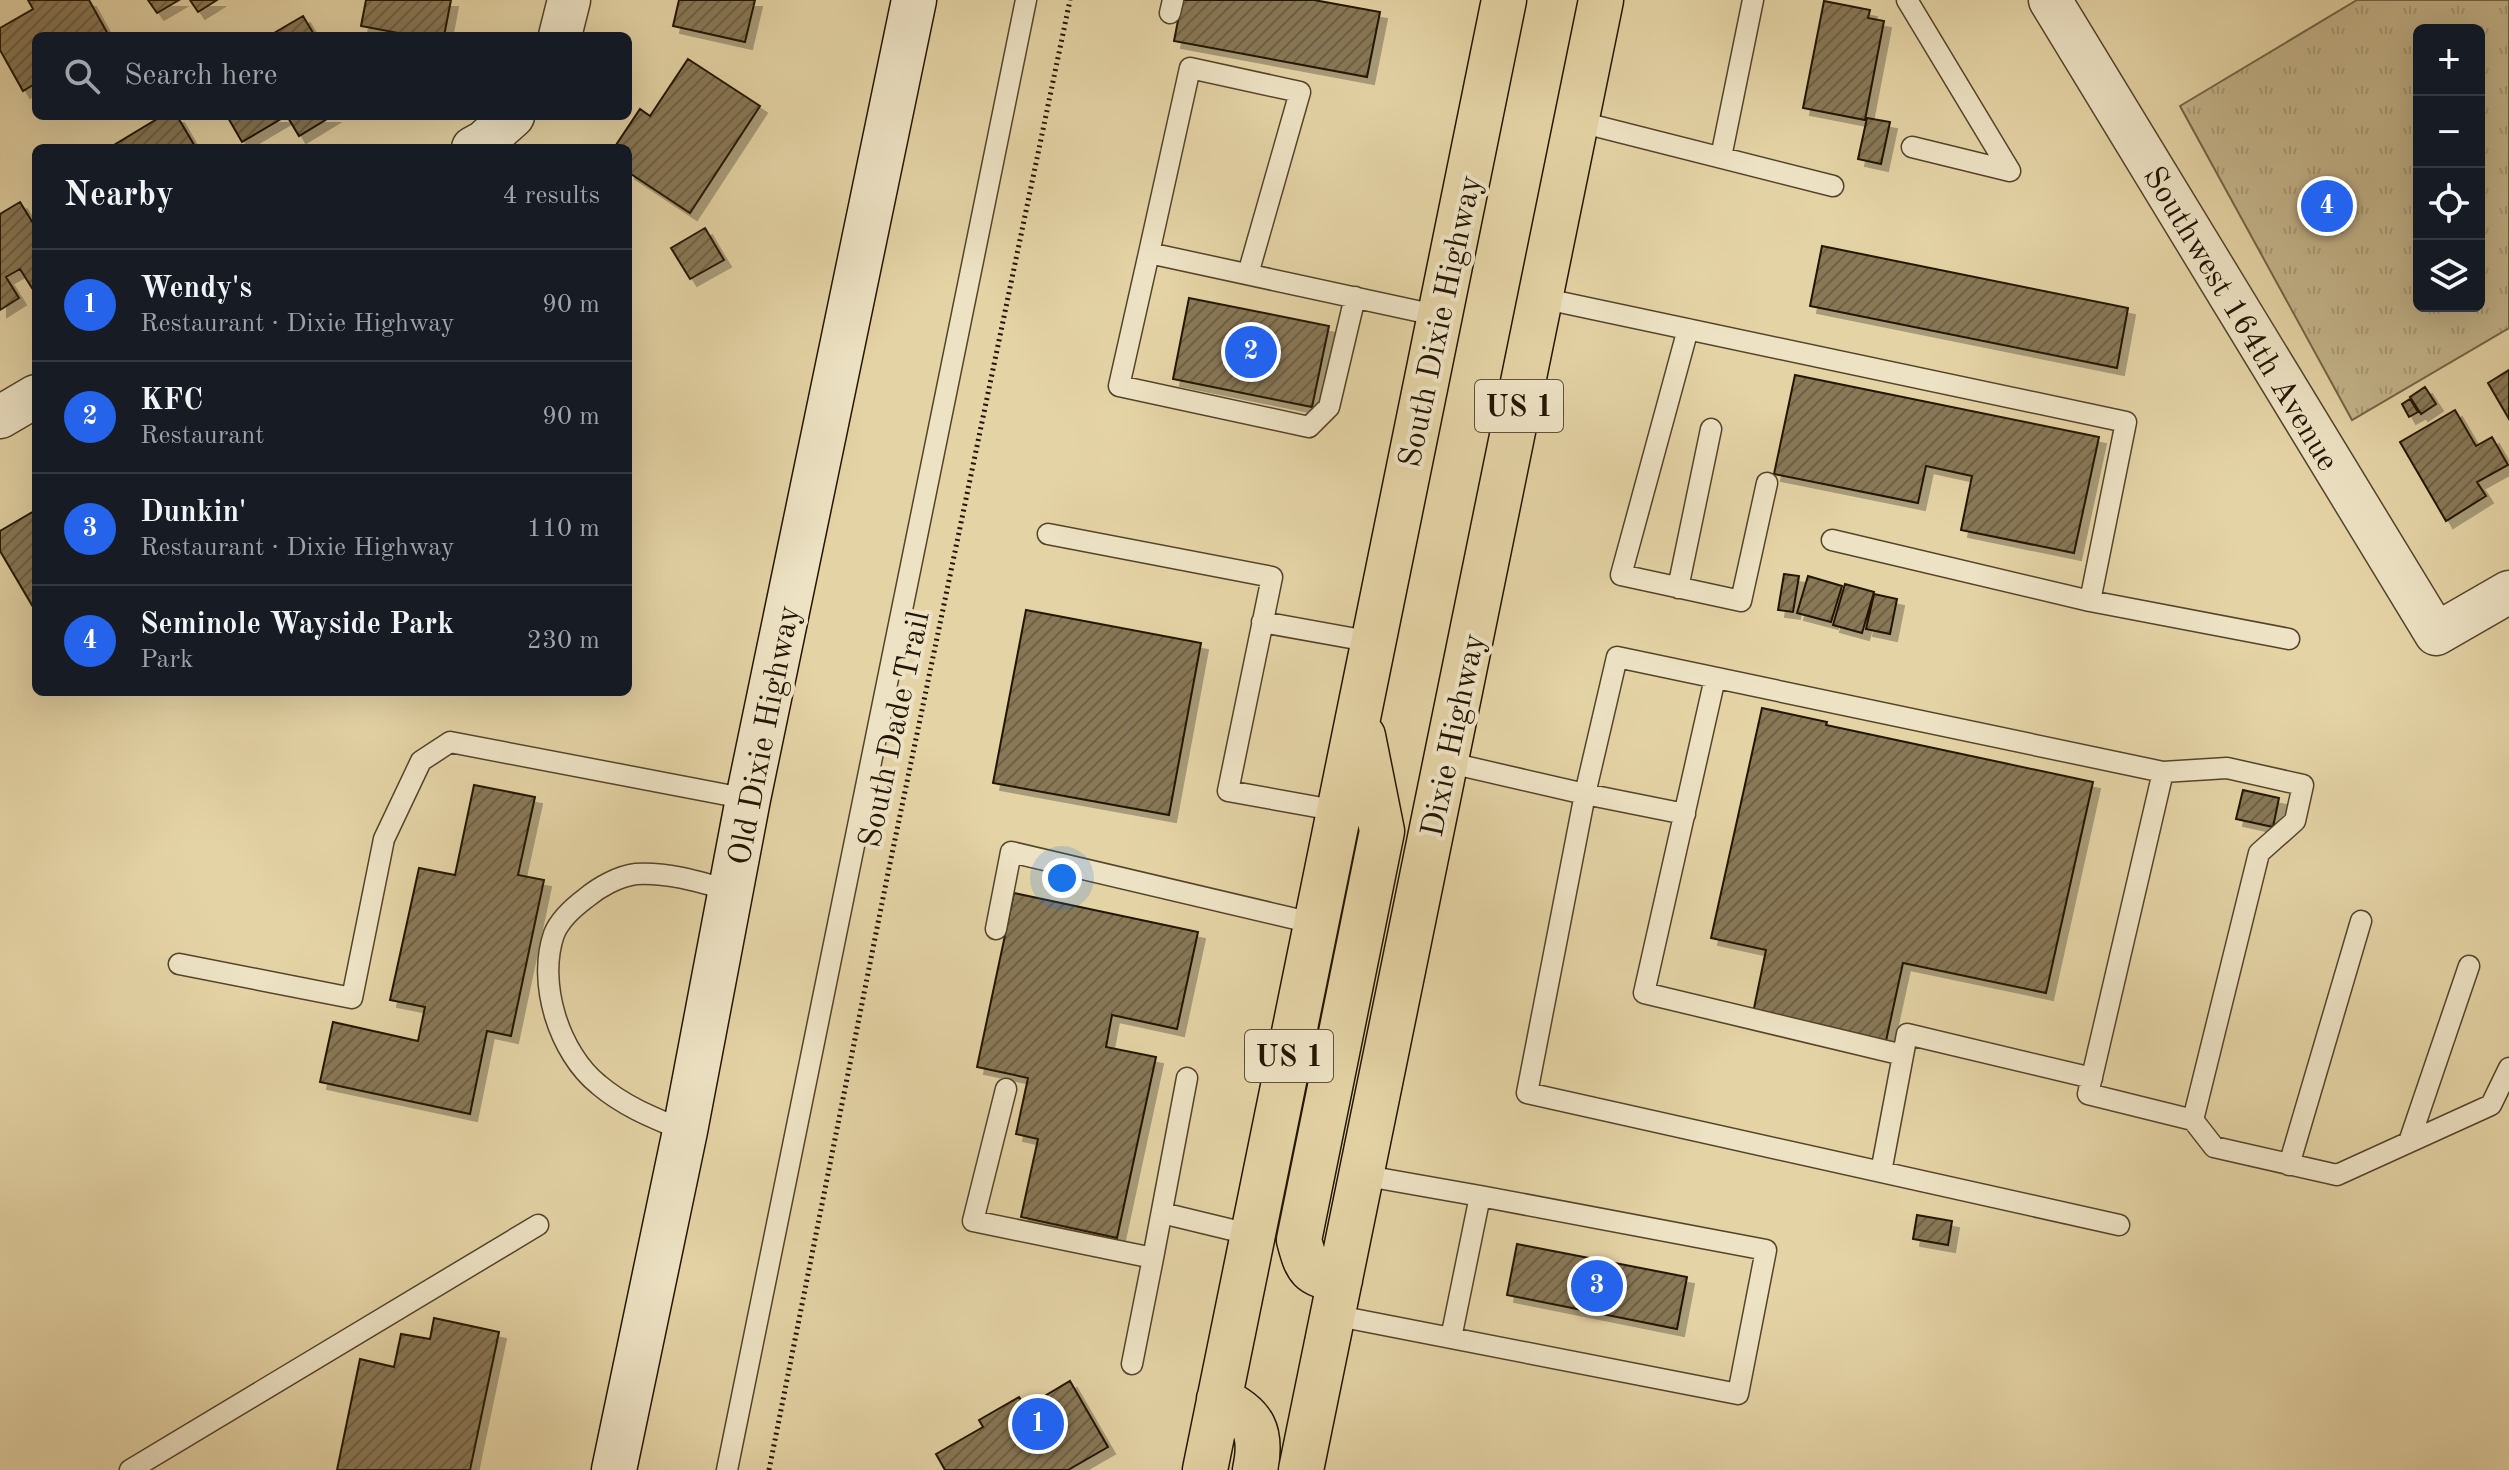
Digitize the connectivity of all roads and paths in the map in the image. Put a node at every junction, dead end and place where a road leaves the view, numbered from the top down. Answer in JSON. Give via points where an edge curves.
{"nodes":[{"id":1,"x":569,"y":0,"type":"edge"},
{"id":2,"x":914,"y":0,"type":"edge"},
{"id":3,"x":1026,"y":0,"type":"edge"},
{"id":4,"x":1070,"y":0,"type":"edge"},
{"id":5,"x":1504,"y":0,"type":"edge"},
{"id":6,"x":1601,"y":0,"type":"edge"},
{"id":7,"x":1753,"y":0,"type":"edge"},
{"id":8,"x":1907,"y":0,"type":"edge"},
{"id":9,"x":2050,"y":0,"type":"edge"},
{"id":10,"x":561,"y":32,"type":"edge"},
{"id":11,"x":509,"y":120,"type":"edge"},
{"id":12,"x":1576,"y":121,"type":"junction"},
{"id":13,"x":480,"y":144,"type":"edge"},
{"id":14,"x":1912,"y":147,"type":"dead end"},
{"id":15,"x":1721,"y":157,"type":"junction"},
{"id":16,"x":1833,"y":186,"type":"dead end"},
{"id":17,"x":1149,"y":253,"type":"junction"},
{"id":18,"x":1248,"y":274,"type":"junction"},
{"id":19,"x":1355,"y":297,"type":"junction"},
{"id":20,"x":1541,"y":298,"type":"junction"},
{"id":21,"x":1440,"y":316,"type":"junction"},
{"id":22,"x":1688,"y":329,"type":"junction"},
{"id":23,"x":32,"y":398,"type":"edge"},
{"id":24,"x":0,"y":417,"type":"edge"},
{"id":25,"x":1711,"y":429,"type":"dead end"},
{"id":26,"x":1767,"y":483,"type":"dead end"},
{"id":27,"x":1048,"y":534,"type":"dead end"},
{"id":28,"x":1832,"y":540,"type":"dead end"},
{"id":29,"x":1678,"y":588,"type":"junction"},
{"id":30,"x":2509,"y":592,"type":"edge"},
{"id":31,"x":2090,"y":601,"type":"junction"},
{"id":32,"x":1262,"y":622,"type":"junction"},
{"id":33,"x":2289,"y":639,"type":"dead end"},
{"id":34,"x":1373,"y":642,"type":"junction"},
{"id":35,"x":1715,"y":678,"type":"junction"},
{"id":36,"x":1359,"y":714,"type":"junction"},
{"id":37,"x":1446,"y":762,"type":"junction"},
{"id":38,"x":2163,"y":772,"type":"junction"},
{"id":39,"x":1585,"y":794,"type":"junction"},
{"id":40,"x":748,"y":799,"type":"junction"},
{"id":41,"x":1339,"y":811,"type":"junction"},
{"id":42,"x":1685,"y":814,"type":"junction"},
{"id":43,"x":732,"y":891,"type":"junction"},
{"id":44,"x":2361,"y":921,"type":"dead end"},
{"id":45,"x":1317,"y":924,"type":"junction"},
{"id":46,"x":996,"y":929,"type":"dead end"},
{"id":47,"x":179,"y":964,"type":"dead end"},
{"id":48,"x":2469,"y":966,"type":"dead end"},
{"id":49,"x":1903,"y":1055,"type":"junction"},
{"id":50,"x":2509,"y":1068,"type":"edge"},
{"id":51,"x":1187,"y":1078,"type":"dead end"},
{"id":52,"x":2092,"y":1078,"type":"junction"},
{"id":53,"x":1006,"y":1089,"type":"dead end"},
{"id":54,"x":2193,"y":1120,"type":"junction"},
{"id":55,"x":685,"y":1131,"type":"junction"},
{"id":56,"x":2409,"y":1142,"type":"junction"},
{"id":57,"x":2289,"y":1165,"type":"junction"},
{"id":58,"x":1881,"y":1172,"type":"junction"},
{"id":59,"x":1361,"y":1175,"type":"junction"},
{"id":60,"x":1480,"y":1196,"type":"junction"},
{"id":61,"x":1162,"y":1213,"type":"junction"},
{"id":62,"x":538,"y":1225,"type":"dead end"},
{"id":63,"x":2119,"y":1225,"type":"dead end"},
{"id":64,"x":1253,"y":1235,"type":"junction"},
{"id":65,"x":1153,"y":1258,"type":"junction"},
{"id":66,"x":1336,"y":1298,"type":"junction"},
{"id":67,"x":1451,"y":1338,"type":"junction"},
{"id":68,"x":1132,"y":1364,"type":"dead end"},
{"id":69,"x":1219,"y":1399,"type":"junction"},
{"id":70,"x":130,"y":1470,"type":"edge"},
{"id":71,"x":614,"y":1470,"type":"edge"},
{"id":72,"x":727,"y":1470,"type":"edge"},
{"id":73,"x":769,"y":1470,"type":"edge"},
{"id":74,"x":1205,"y":1470,"type":"edge"},
{"id":75,"x":1255,"y":1470,"type":"edge"},
{"id":76,"x":1301,"y":1470,"type":"edge"}],
"edges":[{"from":1,"to":10,"type":"street"},
{"from":2,"to":40,"type":"street","name":"Old Dixie Highway"},
{"from":3,"to":72,"type":"lane"},
{"from":4,"to":73,"type":"path","name":"South Dade Trail"},
{"from":5,"to":21,"type":"highway","name":"South Dixie Highway","number":"US 1"},
{"from":6,"to":12,"type":"highway","name":"Dixie Highway","number":"US 1"},
{"from":7,"to":15,"type":"lane"},
{"from":8,"to":14,"type":"lane","via":[[2010,171]]},
{"from":9,"to":30,"type":"street","name":"Southwest 164th Avenue","via":[[2436,634]]},
{"from":11,"to":13,"type":"street"},
{"from":12,"to":15,"type":"lane"},
{"from":12,"to":20,"type":"highway","name":"Dixie Highway","number":"US 1"},
{"from":15,"to":16,"type":"lane"},
{"from":17,"to":18,"type":"lane"},
{"from":17,"to":18,"type":"lane","via":[[1190,68],[1300,92]]},
{"from":17,"to":19,"type":"lane","via":[[1119,386],[1134,390],[1309,427],[1329,407]]},
{"from":18,"to":19,"type":"lane"},
{"from":19,"to":21,"type":"lane"},
{"from":20,"to":22,"type":"lane"},
{"from":20,"to":37,"type":"highway","name":"Dixie Highway","number":"US 1"},
{"from":21,"to":34,"type":"highway","name":"South Dixie Highway","number":"US 1"},
{"from":22,"to":29,"type":"lane","via":[[1621,575]]},
{"from":22,"to":31,"type":"lane","via":[[2126,422]]},
{"from":23,"to":24,"type":"street"},
{"from":25,"to":29,"type":"lane"},
{"from":26,"to":29,"type":"lane","via":[[1741,601]]},
{"from":27,"to":32,"type":"lane","via":[[1272,577]]},
{"from":28,"to":31,"type":"lane"},
{"from":31,"to":33,"type":"lane"},
{"from":32,"to":34,"type":"lane"},
{"from":32,"to":41,"type":"lane","via":[[1228,791]]},
{"from":34,"to":36,"type":"highway","number":"US 1"},
{"from":35,"to":38,"type":"lane"},
{"from":35,"to":39,"type":"lane","via":[[1617,657]]},
{"from":35,"to":42,"type":"lane"},
{"from":36,"to":41,"type":"highway","number":"US 1"},
{"from":36,"to":66,"type":"highway","via":[[1382,831],[1299,1240],[1306,1265]]},
{"from":37,"to":39,"type":"lane"},
{"from":37,"to":59,"type":"highway","name":"Dixie Highway","number":"US 1"},
{"from":38,"to":52,"type":"lane"},
{"from":38,"to":54,"type":"lane","via":[[2227,768],[2303,785],[2295,821],[2259,853]]},
{"from":39,"to":42,"type":"lane"},
{"from":39,"to":58,"type":"lane","via":[[1527,1093]]},
{"from":40,"to":43,"type":"street","name":"Old Dixie Highway"},
{"from":40,"to":47,"type":"lane","via":[[450,742],[421,761],[384,839],[352,998]]},
{"from":41,"to":45,"type":"highway","number":"US 1"},
{"from":42,"to":49,"type":"lane","via":[[1644,993]]},
{"from":43,"to":55,"type":"street","name":"Old Dixie Highway"},
{"from":43,"to":55,"type":"lane","via":[[681,876],[633,874],[599,888],[570,911],[555,933],[548,971],[552,1012],[571,1051],[596,1083],[629,1107]]},
{"from":44,"to":57,"type":"lane"},
{"from":45,"to":46,"type":"lane","via":[[1011,852]]},
{"from":45,"to":64,"type":"highway","number":"US 1"},
{"from":48,"to":56,"type":"lane"},
{"from":49,"to":52,"type":"lane","via":[[1907,1034]]},
{"from":49,"to":58,"type":"lane"},
{"from":50,"to":56,"type":"lane","via":[[2491,1105]]},
{"from":51,"to":61,"type":"lane"},
{"from":52,"to":54,"type":"lane","via":[[2088,1094]]},
{"from":53,"to":65,"type":"lane","via":[[973,1221]]},
{"from":54,"to":57,"type":"lane","via":[[2214,1147]]},
{"from":55,"to":71,"type":"street","name":"Old Dixie Highway"},
{"from":56,"to":57,"type":"lane","via":[[2337,1175]]},
{"from":58,"to":63,"type":"lane"},
{"from":59,"to":60,"type":"lane"},
{"from":59,"to":66,"type":"highway","name":"Dixie Highway","number":"US 1"},
{"from":60,"to":67,"type":"lane"},
{"from":60,"to":67,"type":"lane","via":[[1766,1250],[1738,1394]]},
{"from":61,"to":64,"type":"lane"},
{"from":61,"to":65,"type":"lane"},
{"from":62,"to":70,"type":"lane"},
{"from":64,"to":69,"type":"highway","number":"US 1"},
{"from":65,"to":68,"type":"lane"},
{"from":66,"to":67,"type":"lane"},
{"from":66,"to":76,"type":"highway","name":"Dixie Highway","number":"US 1"},
{"from":69,"to":74,"type":"highway","number":"US 1"},
{"from":69,"to":75,"type":"highway","via":[[1241,1409],[1255,1428]]}]}
